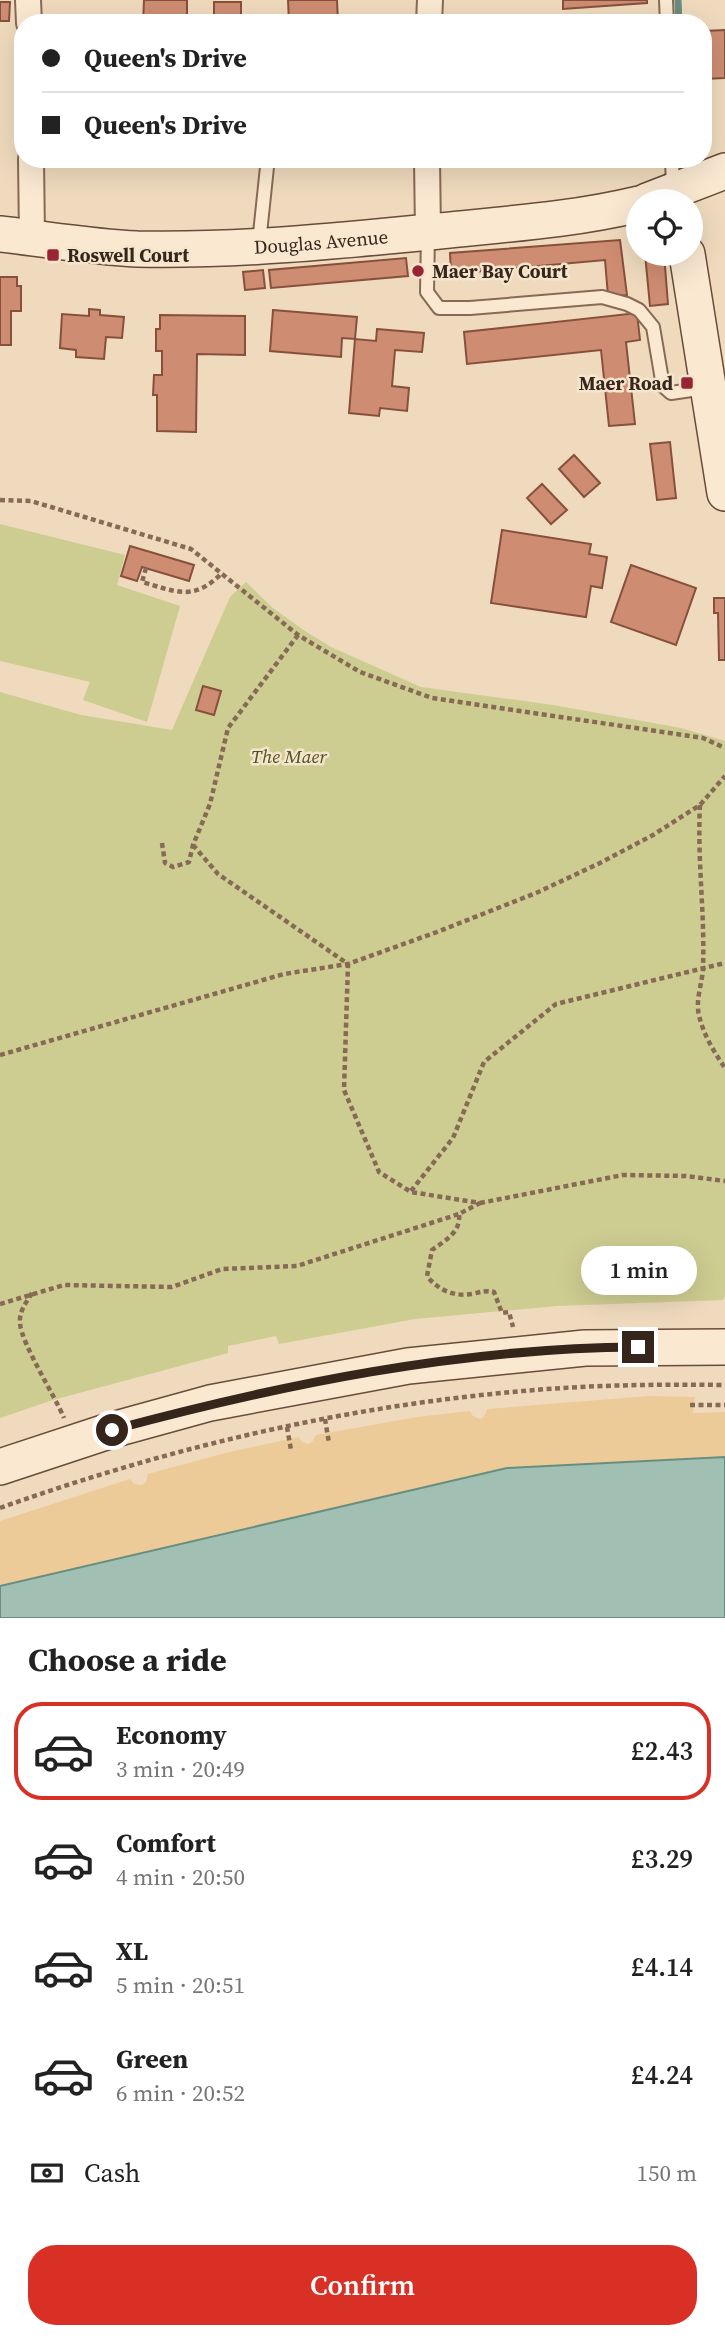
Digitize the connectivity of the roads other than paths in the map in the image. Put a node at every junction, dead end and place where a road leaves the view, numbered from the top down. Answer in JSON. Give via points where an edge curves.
{"nodes":[{"id":1,"x":29,"y":168,"type":"edge"},
{"id":2,"x":267,"y":168,"type":"edge"},
{"id":3,"x":427,"y":168,"type":"edge"},
{"id":4,"x":725,"y":171,"type":"edge"},
{"id":5,"x":667,"y":189,"type":"edge"},
{"id":6,"x":626,"y":207,"type":"edge"},
{"id":7,"x":428,"y":232,"type":"junction"},
{"id":8,"x":16,"y":236,"type":"edge"},
{"id":9,"x":259,"y":248,"type":"junction"},
{"id":10,"x":690,"y":266,"type":"edge"},
{"id":11,"x":708,"y":388,"type":"junction"},
{"id":12,"x":725,"y":493,"type":"edge"},
{"id":13,"x":725,"y":1347,"type":"edge"},
{"id":14,"x":0,"y":1467,"type":"edge"}],
"edges":[{"from":1,"to":8,"type":"street"},
{"from":2,"to":9,"type":"lane"},
{"from":3,"to":7,"type":"street"},
{"from":4,"to":5,"type":"street"},
{"from":6,"to":7,"type":"street","name":"Douglas Avenue"},
{"from":7,"to":9,"type":"street","name":"Douglas Avenue"},
{"from":7,"to":11,"type":"lane","via":[[427,292],[439,308],[603,297],[627,304],[653,327],[663,386],[671,393]]},
{"from":8,"to":9,"type":"street","name":"Douglas Avenue","via":[[135,249]]},
{"from":10,"to":11,"type":"street"},
{"from":11,"to":12,"type":"street"},
{"from":13,"to":14,"type":"street","via":[[585,1348],[408,1366],[210,1404]]}]}
